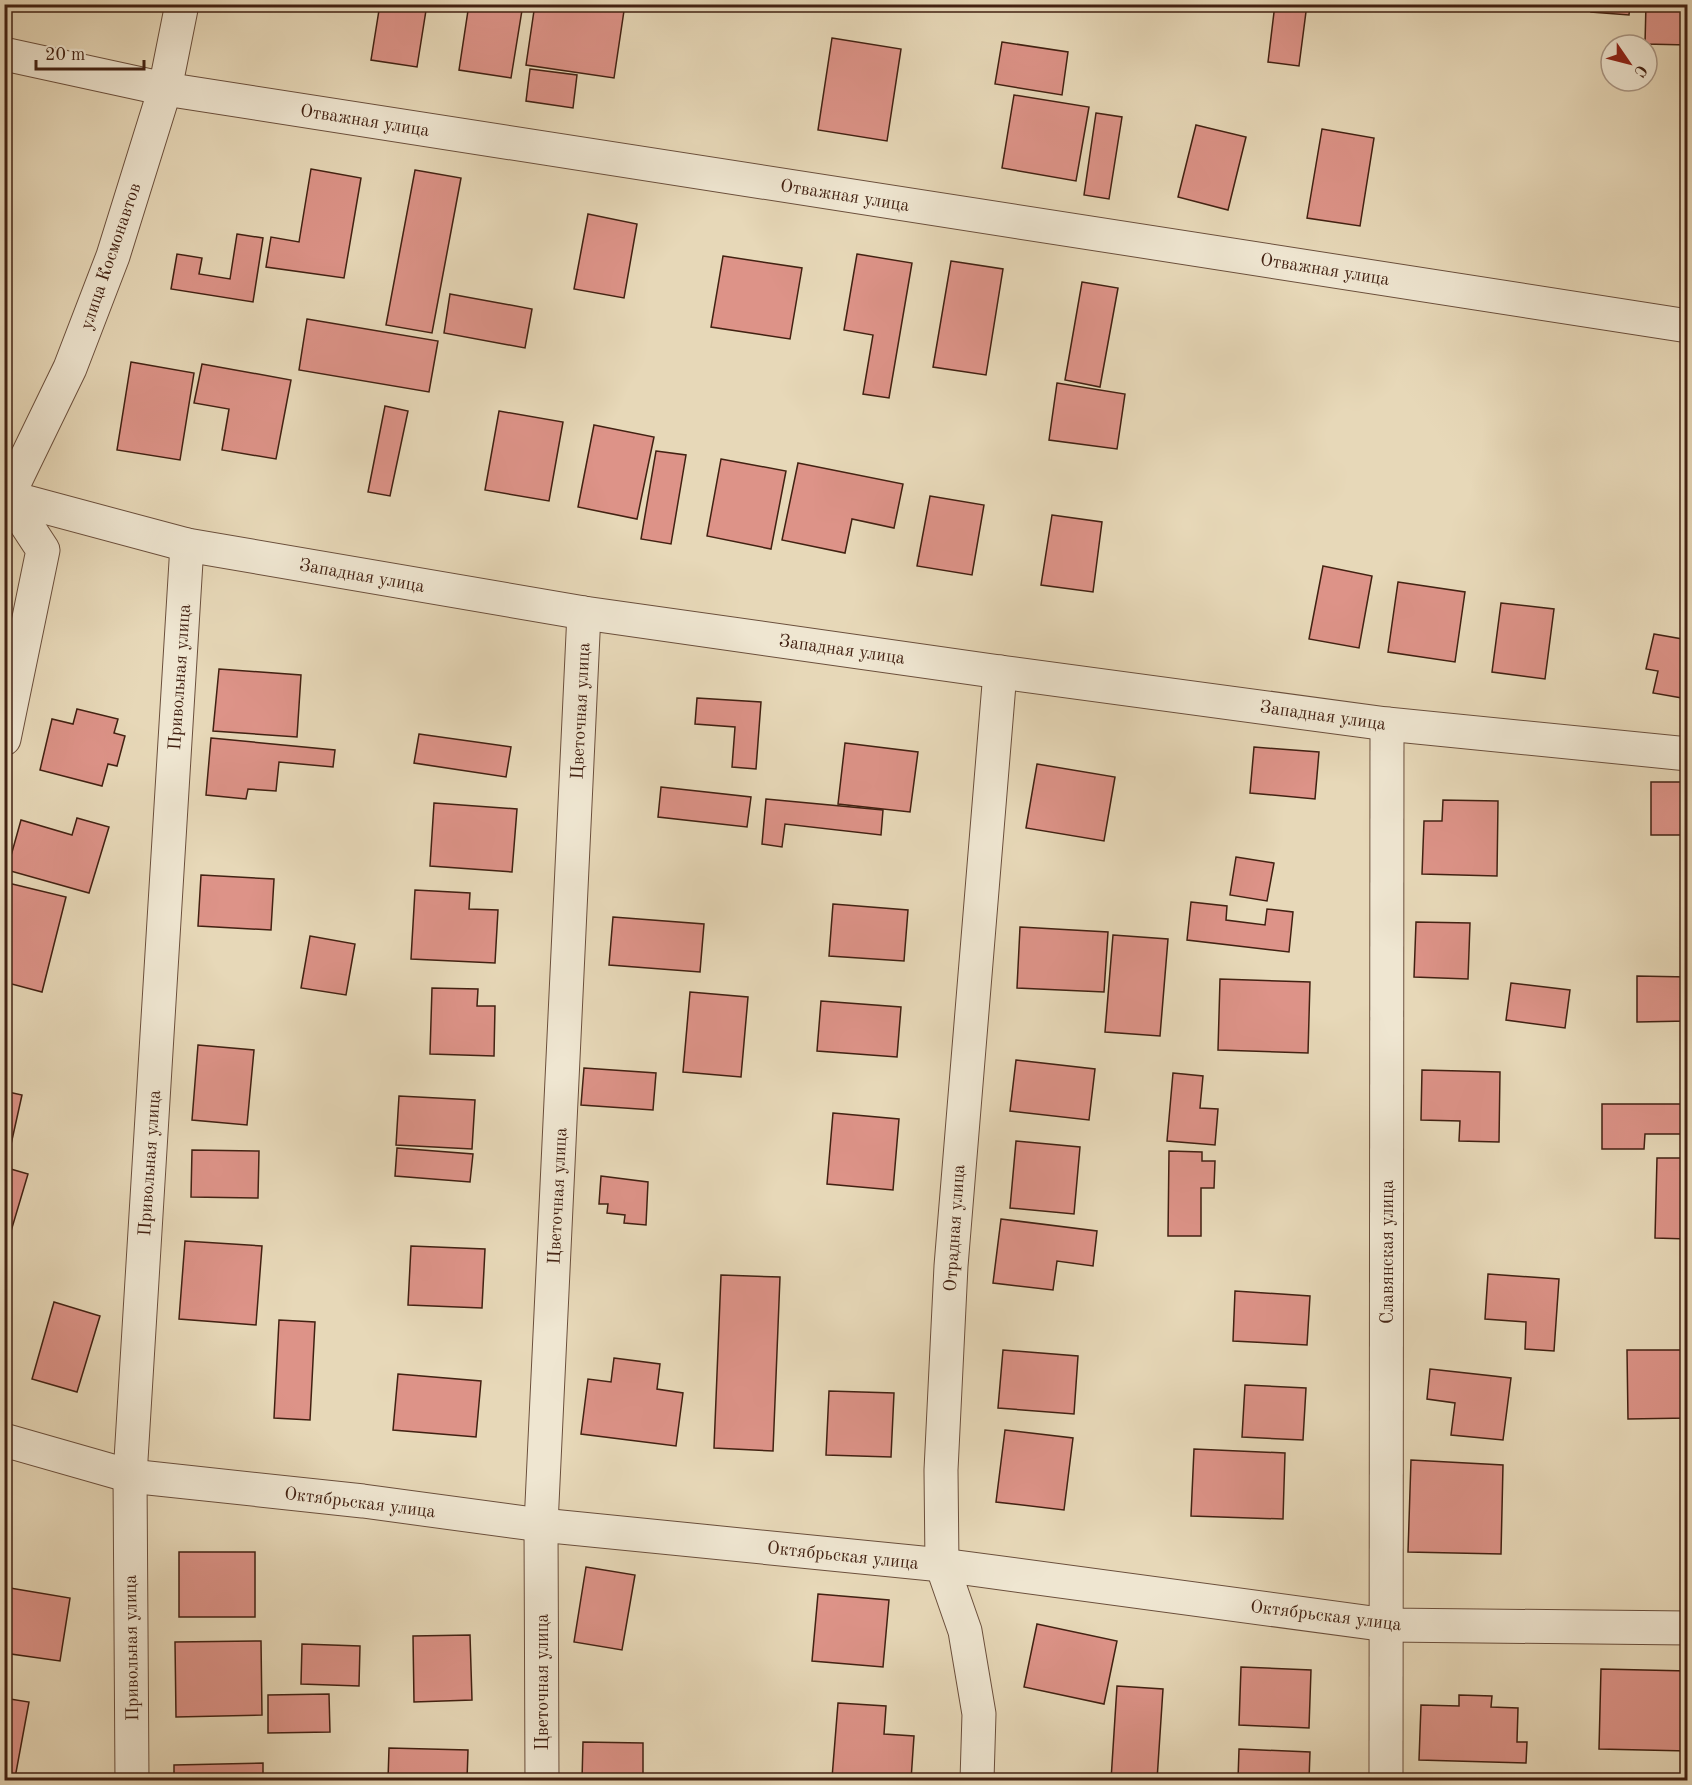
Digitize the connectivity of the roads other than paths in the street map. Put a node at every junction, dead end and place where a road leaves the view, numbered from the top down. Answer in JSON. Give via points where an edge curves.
{"nodes":[{"id":1,"x":182,"y":4,"type":"edge"},
{"id":2,"x":4,"y":54,"type":"edge"},
{"id":3,"x":165,"y":89,"type":"junction"},
{"id":4,"x":1688,"y":326,"type":"edge"},
{"id":5,"x":6,"y":499,"type":"edge"},
{"id":6,"x":187,"y":545,"type":"junction"},
{"id":7,"x":584,"y":613,"type":"junction"},
{"id":8,"x":1000,"y":672,"type":"junction"},
{"id":9,"x":1387,"y":724,"type":"junction"},
{"id":10,"x":4,"y":739,"type":"edge"},
{"id":11,"x":1688,"y":754,"type":"edge"},
{"id":12,"x":4,"y":1440,"type":"edge"},
{"id":13,"x":130,"y":1476,"type":"junction"},
{"id":14,"x":542,"y":1525,"type":"junction"},
{"id":15,"x":942,"y":1565,"type":"junction"},
{"id":16,"x":1388,"y":1625,"type":"junction"},
{"id":17,"x":1688,"y":1628,"type":"edge"},
{"id":18,"x":132,"y":1780,"type":"edge"},
{"id":19,"x":542,"y":1780,"type":"edge"},
{"id":20,"x":977,"y":1780,"type":"edge"},
{"id":21,"x":1386,"y":1780,"type":"edge"}],
"edges":[{"from":1,"to":3,"type":"street","name":"улица Космонавтов"},
{"from":2,"to":3,"type":"street","name":"Отважная улица"},
{"from":3,"to":4,"type":"street","name":"Отважная улица"},
{"from":3,"to":5,"type":"street","name":"улица Космонавтов","via":[[113,256],[70,368]]},
{"from":5,"to":6,"type":"street","name":"Западная улица"},
{"from":5,"to":10,"type":"street","via":[[43,550]]},
{"from":6,"to":7,"type":"street","name":"Западная улица"},
{"from":6,"to":13,"type":"street","name":"Привольная улица"},
{"from":7,"to":8,"type":"street","name":"Западная улица"},
{"from":7,"to":14,"type":"street","name":"Цветочная улица"},
{"from":8,"to":9,"type":"street","name":"Западная улица"},
{"from":8,"to":15,"type":"street","name":"Отрадная улица","via":[[951,1266],[941,1470]]},
{"from":9,"to":11,"type":"street","name":"Западная улица"},
{"from":9,"to":16,"type":"street","name":"Славянская улица"},
{"from":12,"to":13,"type":"street","name":"Октябрьская улица"},
{"from":13,"to":14,"type":"street","name":"Октябрьская улица"},
{"from":13,"to":18,"type":"street","name":"Привольная улица"},
{"from":14,"to":15,"type":"street","name":"Октябрьская улица"},
{"from":14,"to":19,"type":"street","name":"Цветочная улица"},
{"from":15,"to":16,"type":"street","name":"Октябрьская улица"},
{"from":15,"to":20,"type":"street","name":"Отрадная улица","via":[[966,1631],[979,1714]]},
{"from":16,"to":17,"type":"street","name":"Октябрьская улица"},
{"from":16,"to":21,"type":"street","name":"Славянская улица"}]}
